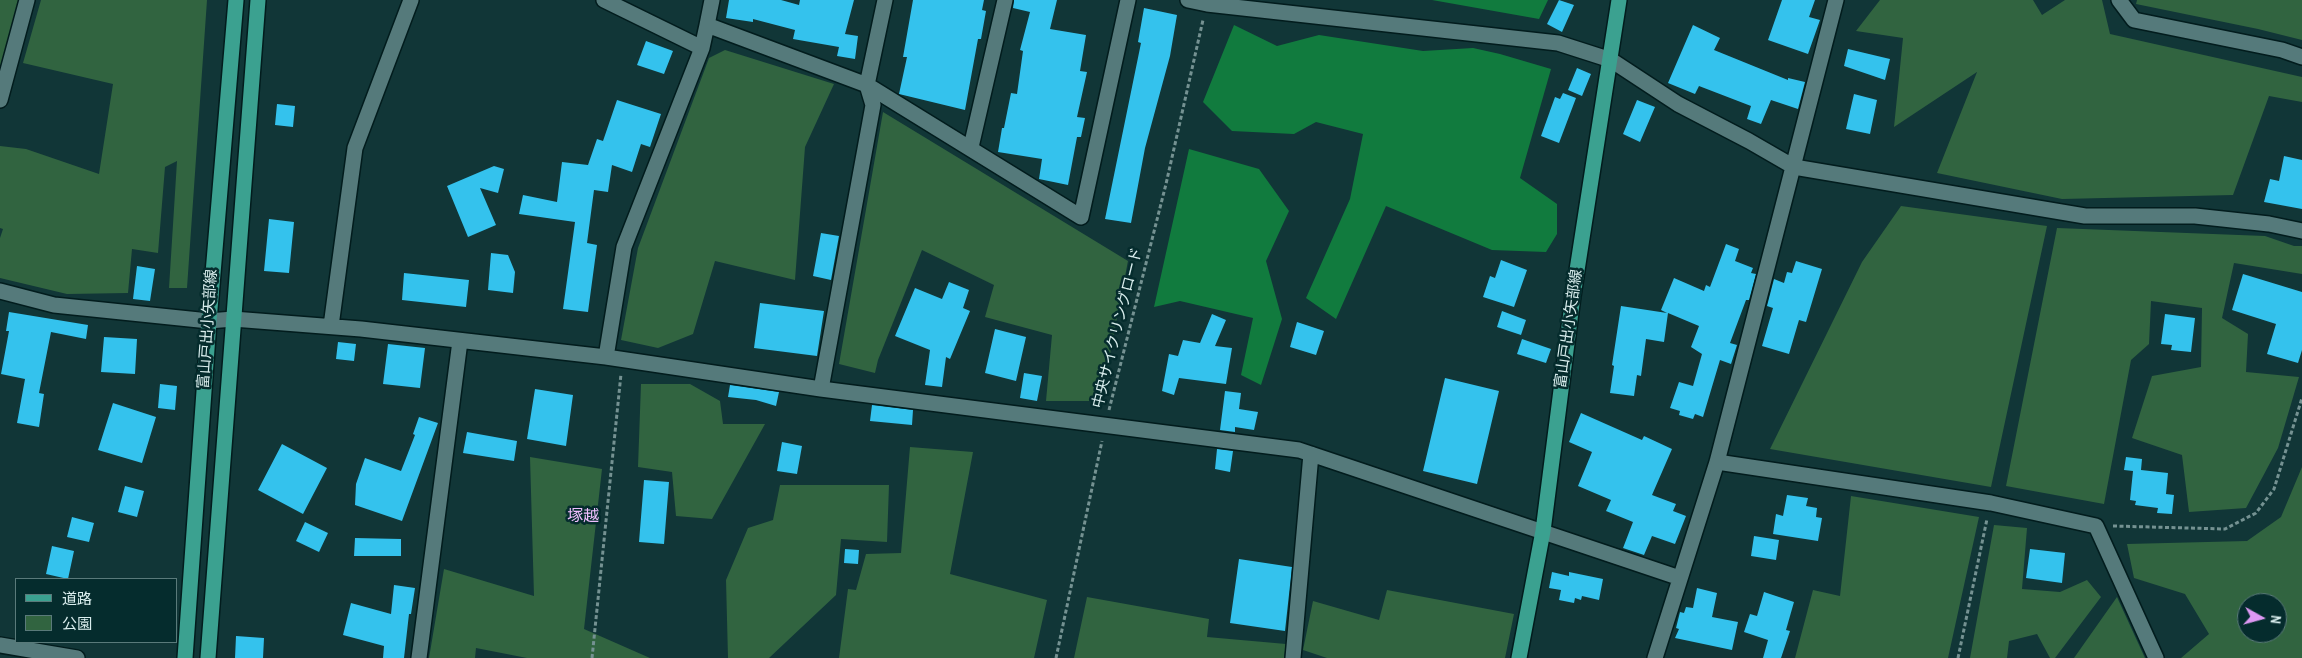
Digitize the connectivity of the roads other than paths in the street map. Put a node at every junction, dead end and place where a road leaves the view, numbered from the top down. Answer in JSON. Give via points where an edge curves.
{"nodes":[{"id":1,"x":28,"y":0,"type":"edge"},
{"id":2,"x":236,"y":0,"type":"edge"},
{"id":3,"x":258,"y":0,"type":"edge"},
{"id":4,"x":411,"y":0,"type":"edge"},
{"id":5,"x":604,"y":0,"type":"edge"},
{"id":6,"x":712,"y":0,"type":"edge"},
{"id":7,"x":886,"y":0,"type":"edge"},
{"id":8,"x":1005,"y":0,"type":"edge"},
{"id":9,"x":1128,"y":0,"type":"edge"},
{"id":10,"x":1188,"y":0,"type":"edge"},
{"id":11,"x":1619,"y":0,"type":"edge"},
{"id":12,"x":1836,"y":0,"type":"edge"},
{"id":13,"x":2119,"y":0,"type":"edge"},
{"id":14,"x":707,"y":25,"type":"junction"},
{"id":15,"x":702,"y":48,"type":"junction"},
{"id":16,"x":2302,"y":57,"type":"edge"},
{"id":17,"x":1611,"y":60,"type":"junction"},
{"id":18,"x":867,"y":85,"type":"junction"},
{"id":19,"x":0,"y":100,"type":"edge"},
{"id":20,"x":971,"y":147,"type":"junction"},
{"id":21,"x":1794,"y":168,"type":"junction"},
{"id":22,"x":2302,"y":231,"type":"edge"},
{"id":23,"x":0,"y":291,"type":"edge"},
{"id":24,"x":233,"y":319,"type":"junction"},
{"id":25,"x":208,"y":320,"type":"junction"},
{"id":26,"x":331,"y":326,"type":"junction"},
{"id":27,"x":460,"y":341,"type":"junction"},
{"id":28,"x":606,"y":356,"type":"junction"},
{"id":29,"x":821,"y":389,"type":"junction"},
{"id":30,"x":1311,"y":454,"type":"junction"},
{"id":31,"x":1717,"y":462,"type":"junction"},
{"id":32,"x":1543,"y":531,"type":"junction"},
{"id":33,"x":1680,"y":578,"type":"junction"},
{"id":34,"x":0,"y":645,"type":"edge"},
{"id":35,"x":77,"y":658,"type":"edge"},
{"id":36,"x":185,"y":658,"type":"edge"},
{"id":37,"x":208,"y":658,"type":"edge"},
{"id":38,"x":419,"y":658,"type":"edge"},
{"id":39,"x":1293,"y":658,"type":"edge"},
{"id":40,"x":1519,"y":658,"type":"edge"},
{"id":41,"x":1655,"y":658,"type":"edge"},
{"id":42,"x":2156,"y":658,"type":"edge"}],
"edges":[{"from":1,"to":19,"type":"street"},
{"from":2,"to":25,"type":"main road","name":"富山戸出小矢部線"},
{"from":3,"to":24,"type":"main road","name":"富山戸出小矢部線"},
{"from":4,"to":26,"type":"street","via":[[355,148]]},
{"from":5,"to":15,"type":"street"},
{"from":6,"to":14,"type":"street"},
{"from":7,"to":18,"type":"street"},
{"from":8,"to":20,"type":"street"},
{"from":9,"to":20,"type":"street","via":[[1082,217]]},
{"from":10,"to":17,"type":"street","via":[[1558,43]]},
{"from":11,"to":17,"type":"main road","name":"富山戸出小矢部線"},
{"from":12,"to":21,"type":"street"},
{"from":13,"to":16,"type":"street","via":[[2134,20],[2282,50]]},
{"from":14,"to":15,"type":"street"},
{"from":14,"to":18,"type":"street"},
{"from":15,"to":28,"type":"street","via":[[624,247]]},
{"from":17,"to":21,"type":"street","via":[[1678,104]]},
{"from":17,"to":32,"type":"main road","name":"富山戸出小矢部線","via":[[1573,296]]},
{"from":18,"to":20,"type":"street"},
{"from":18,"to":29,"type":"street","via":[[873,105]]},
{"from":21,"to":22,"type":"street","via":[[2085,216],[2195,216]]},
{"from":21,"to":31,"type":"street"},
{"from":23,"to":25,"type":"street","via":[[54,305]]},
{"from":24,"to":25,"type":"street"},
{"from":24,"to":26,"type":"street"},
{"from":24,"to":37,"type":"main road","name":"富山戸出小矢部線"},
{"from":25,"to":36,"type":"main road","name":"富山戸出小矢部線"},
{"from":26,"to":27,"type":"street"},
{"from":27,"to":28,"type":"street"},
{"from":27,"to":38,"type":"street"},
{"from":28,"to":29,"type":"street"},
{"from":29,"to":30,"type":"street","via":[[1106,424]]},
{"from":30,"to":32,"type":"street"},
{"from":30,"to":39,"type":"street"},
{"from":31,"to":33,"type":"street"},
{"from":31,"to":42,"type":"street","via":[[1991,504],[2096,526]]},
{"from":32,"to":33,"type":"street"},
{"from":32,"to":40,"type":"main road","name":"富山戸出小矢部線"},
{"from":33,"to":41,"type":"street"},
{"from":34,"to":35,"type":"street"}]}
